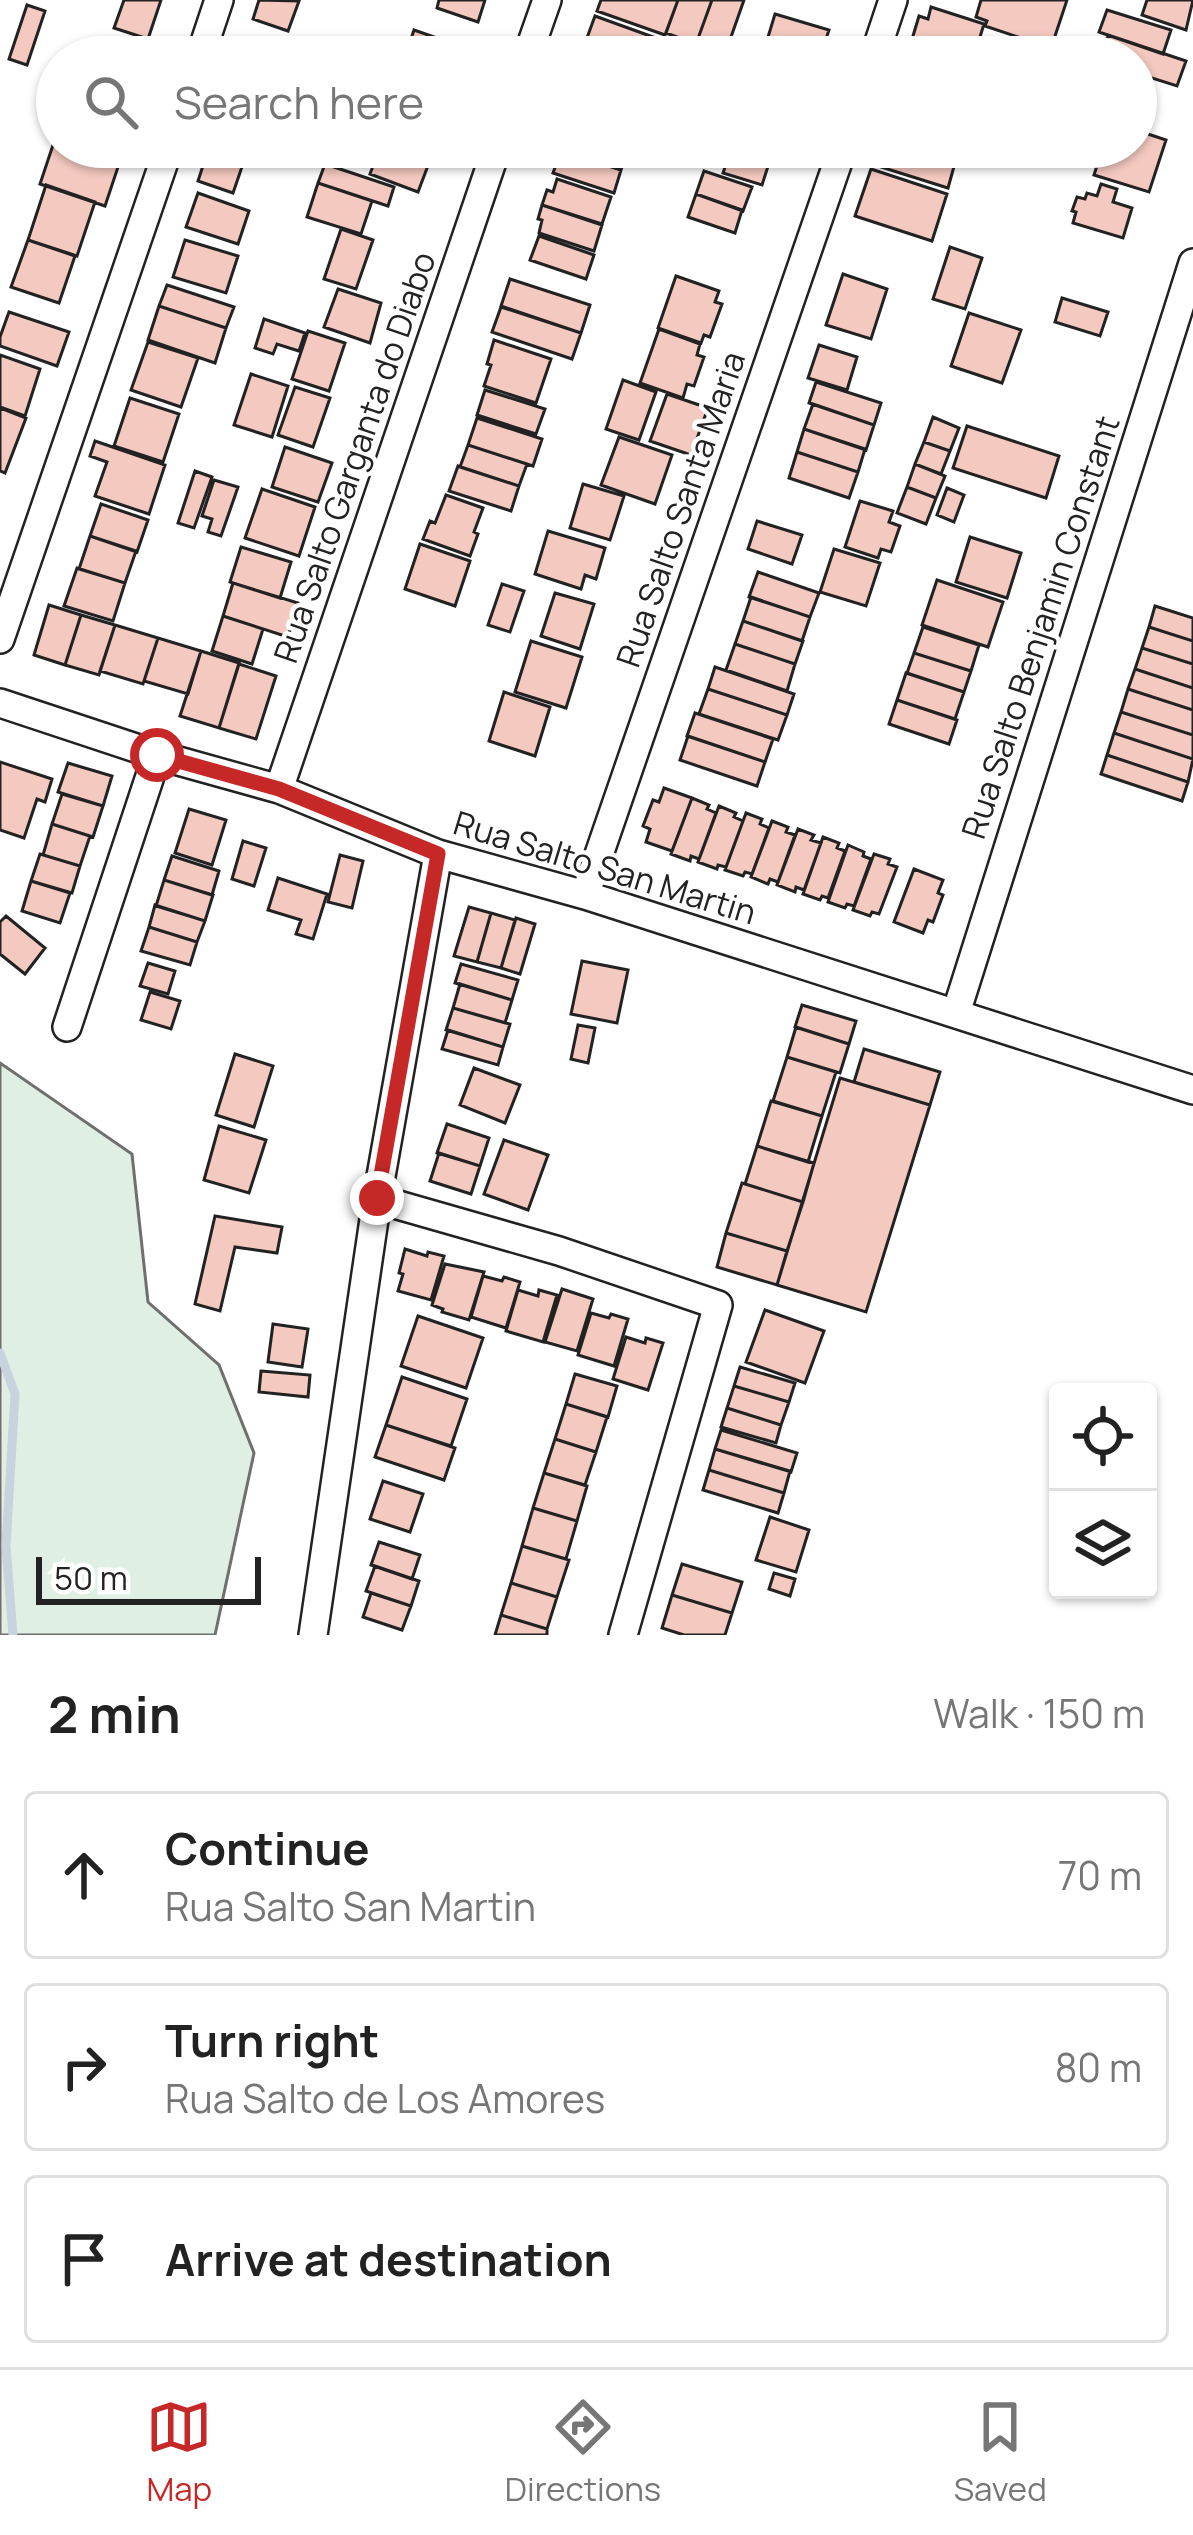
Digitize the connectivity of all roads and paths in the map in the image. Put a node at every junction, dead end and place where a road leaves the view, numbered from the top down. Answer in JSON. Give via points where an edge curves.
{"nodes":[{"id":1,"x":219,"y":0,"type":"edge"},
{"id":2,"x":547,"y":0,"type":"edge"},
{"id":3,"x":893,"y":0,"type":"edge"},
{"id":4,"x":207,"y":36,"type":"edge"},
{"id":5,"x":534,"y":36,"type":"edge"},
{"id":6,"x":881,"y":36,"type":"edge"},
{"id":7,"x":162,"y":168,"type":"edge"},
{"id":8,"x":490,"y":168,"type":"edge"},
{"id":9,"x":836,"y":168,"type":"edge"},
{"id":10,"x":1193,"y":263,"type":"edge"},
{"id":11,"x":0,"y":639,"type":"edge"},
{"id":12,"x":0,"y":704,"type":"edge"},
{"id":13,"x":157,"y":755,"type":"junction"},
{"id":14,"x":279,"y":789,"type":"junction"},
{"id":15,"x":438,"y":854,"type":"junction"},
{"id":16,"x":585,"y":895,"type":"junction"},
{"id":17,"x":956,"y":1012,"type":"junction"},
{"id":18,"x":67,"y":1027,"type":"dead end"},
{"id":19,"x":1193,"y":1090,"type":"edge"},
{"id":20,"x":377,"y":1198,"type":"junction"},
{"id":21,"x":313,"y":1635,"type":"edge"},
{"id":22,"x":623,"y":1635,"type":"edge"}],
"edges":[{"from":1,"to":4,"type":"street"},
{"from":2,"to":5,"type":"street"},
{"from":3,"to":6,"type":"street"},
{"from":7,"to":11,"type":"street"},
{"from":8,"to":14,"type":"street","name":"Rua Salto Garganta do Diabo"},
{"from":9,"to":16,"type":"street","name":"Rua Salto Santa Maria"},
{"from":10,"to":17,"type":"street","name":"Rua Salto Benjamin Constant"},
{"from":12,"to":13,"type":"street","name":"Rua Salto San Martin"},
{"from":13,"to":14,"type":"street","name":"Rua Salto San Martin"},
{"from":13,"to":18,"type":"street"},
{"from":14,"to":15,"type":"street","name":"Rua Salto San Martin"},
{"from":15,"to":16,"type":"street","name":"Rua Salto San Martin"},
{"from":15,"to":20,"type":"street"},
{"from":16,"to":17,"type":"street","name":"Rua Salto San Martin"},
{"from":17,"to":19,"type":"street","name":"Rua Salto San Martin"},
{"from":20,"to":21,"type":"street"},
{"from":20,"to":22,"type":"street","via":[[718,1305]]}]}
